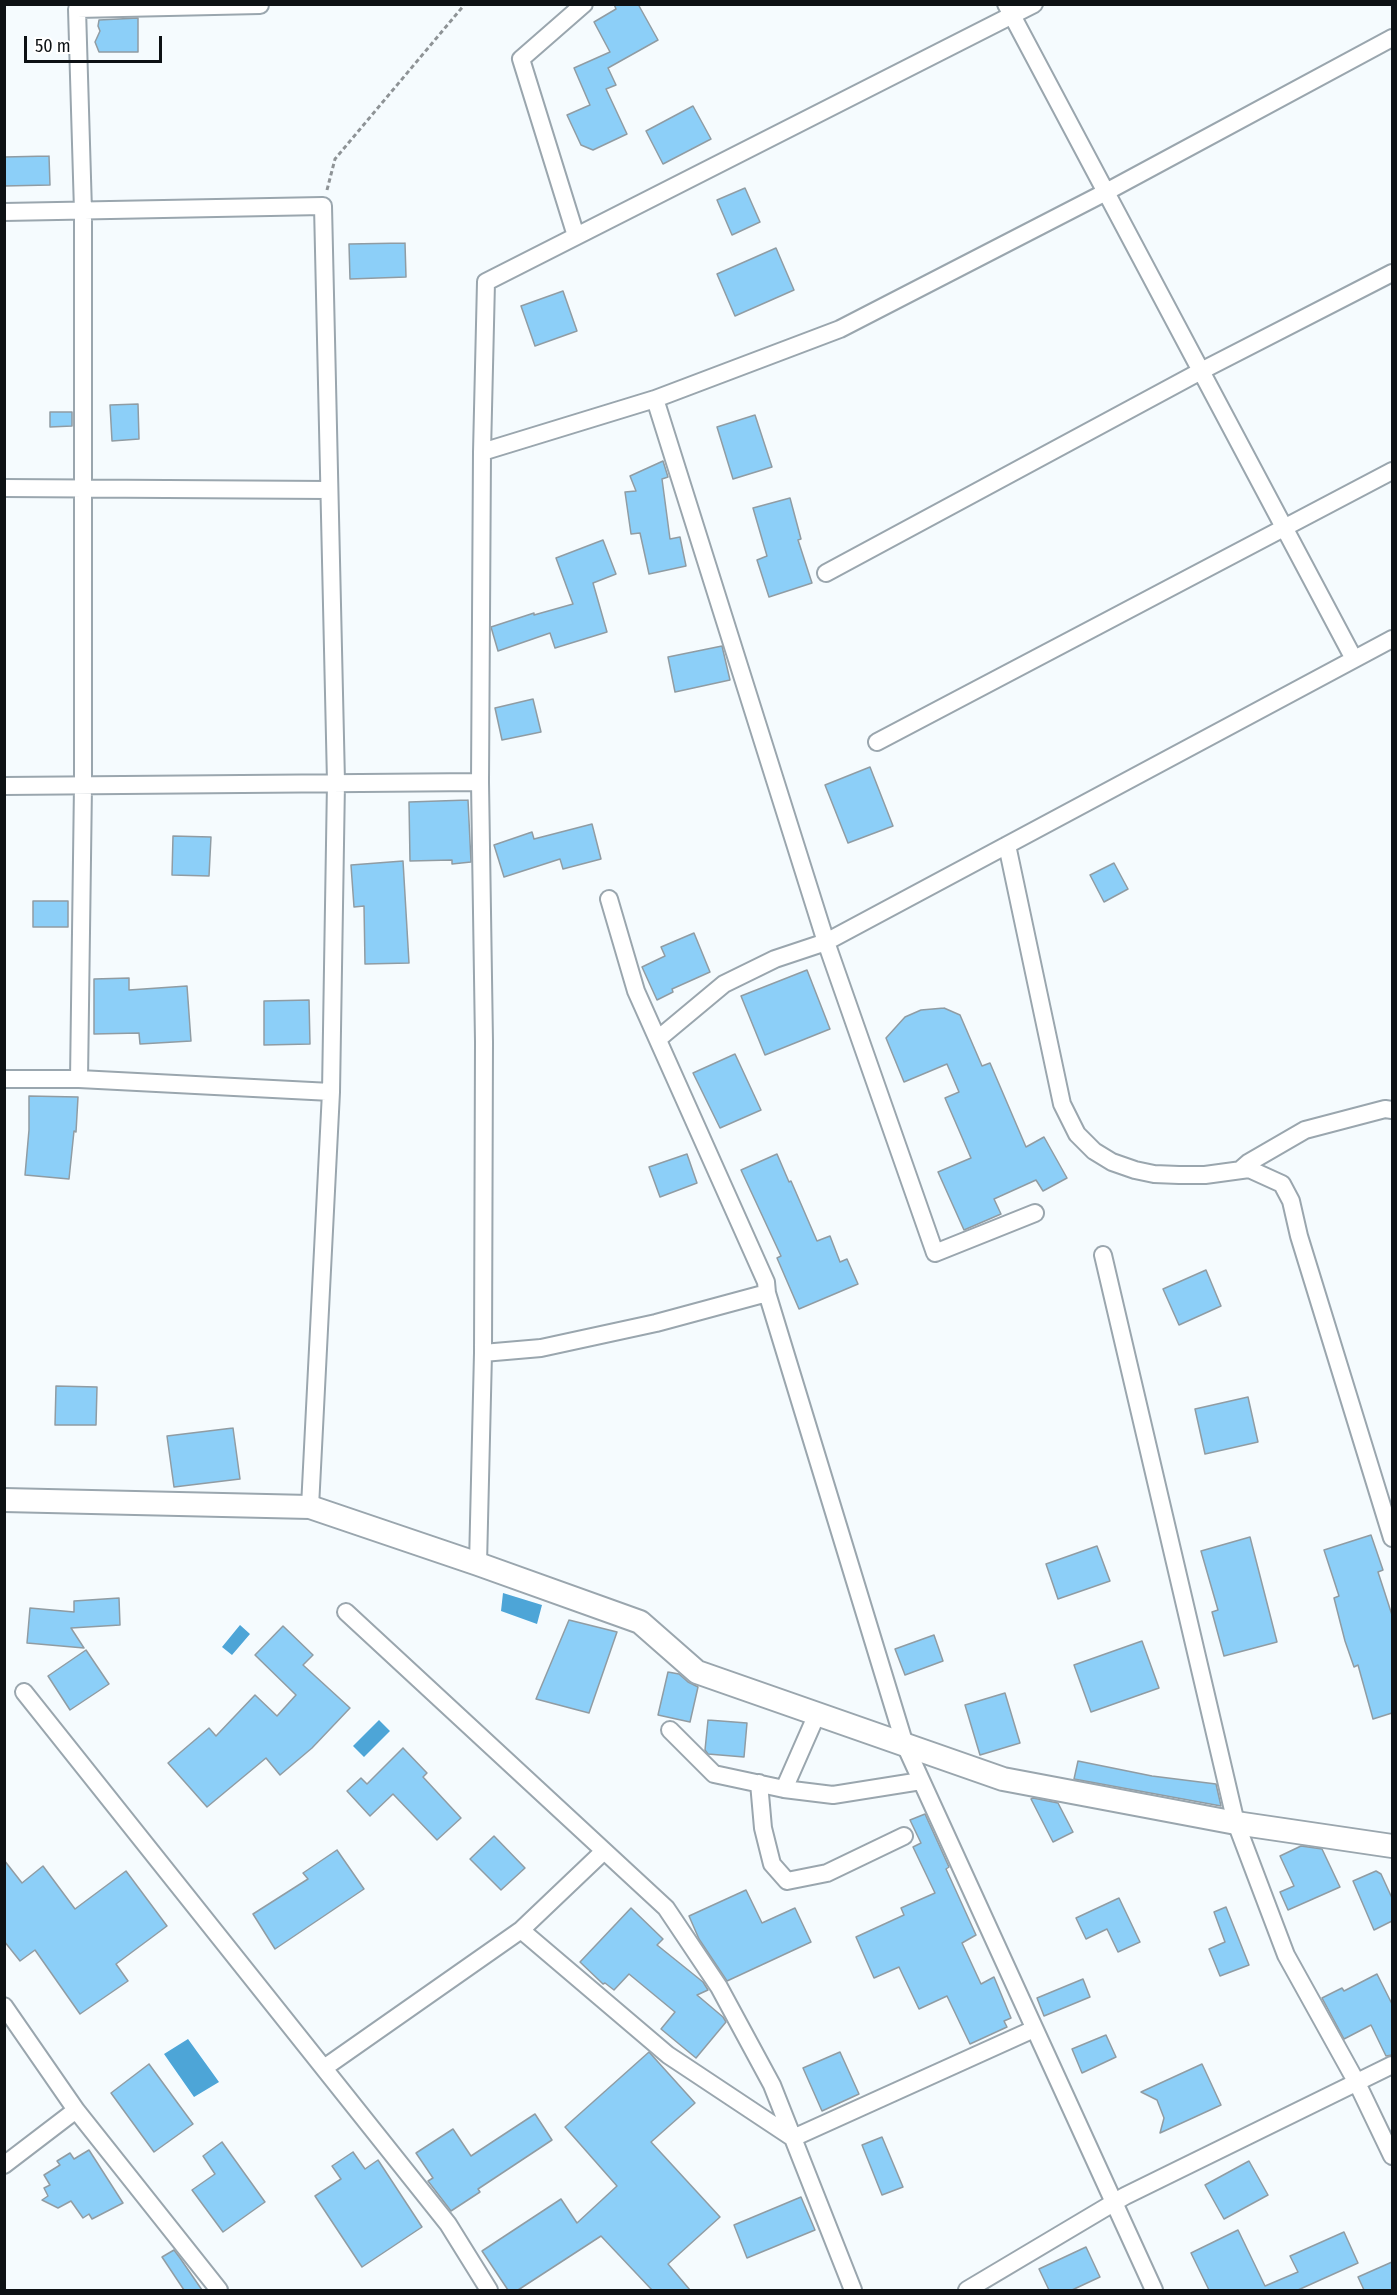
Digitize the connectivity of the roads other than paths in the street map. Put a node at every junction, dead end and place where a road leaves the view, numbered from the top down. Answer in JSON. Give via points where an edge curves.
{"nodes":[{"id":1,"x":584,"y":4,"type":"edge"},
{"id":2,"x":1034,"y":4,"type":"edge"},
{"id":3,"x":260,"y":5,"type":"edge"},
{"id":4,"x":1009,"y":10,"type":"edge"},
{"id":5,"x":1392,"y":38,"type":"edge"},
{"id":6,"x":1106,"y":192,"type":"junction"},
{"id":7,"x":83,"y":211,"type":"junction"},
{"id":8,"x":4,"y":212,"type":"edge"},
{"id":9,"x":576,"y":236,"type":"junction"},
{"id":10,"x":1392,"y":273,"type":"edge"},
{"id":11,"x":1201,"y":371,"type":"junction"},
{"id":12,"x":655,"y":399,"type":"junction"},
{"id":13,"x":482,"y":452,"type":"junction"},
{"id":14,"x":1392,"y":471,"type":"edge"},
{"id":15,"x":4,"y":489,"type":"edge"},
{"id":16,"x":83,"y":489,"type":"junction"},
{"id":17,"x":329,"y":490,"type":"junction"},
{"id":18,"x":1285,"y":529,"type":"junction"},
{"id":19,"x":826,"y":573,"type":"dead end"},
{"id":20,"x":1392,"y":639,"type":"edge"},
{"id":21,"x":1354,"y":659,"type":"junction"},
{"id":22,"x":877,"y":742,"type":"dead end"},
{"id":23,"x":480,"y":782,"type":"junction"},
{"id":24,"x":336,"y":783,"type":"junction"},
{"id":25,"x":83,"y":785,"type":"junction"},
{"id":26,"x":4,"y":786,"type":"edge"},
{"id":27,"x":1007,"y":845,"type":"junction"},
{"id":28,"x":609,"y":899,"type":"dead end"},
{"id":29,"x":826,"y":942,"type":"junction"},
{"id":30,"x":658,"y":1039,"type":"junction"},
{"id":31,"x":4,"y":1079,"type":"edge"},
{"id":32,"x":79,"y":1079,"type":"junction"},
{"id":33,"x":331,"y":1092,"type":"junction"},
{"id":34,"x":1392,"y":1110,"type":"edge"},
{"id":35,"x":1240,"y":1170,"type":"junction"},
{"id":36,"x":1035,"y":1214,"type":"dead end"},
{"id":37,"x":1103,"y":1255,"type":"dead end"},
{"id":38,"x":767,"y":1293,"type":"junction"},
{"id":39,"x":483,"y":1353,"type":"junction"},
{"id":40,"x":4,"y":1500,"type":"edge"},
{"id":41,"x":309,"y":1507,"type":"junction"},
{"id":42,"x":1392,"y":1538,"type":"edge"},
{"id":43,"x":478,"y":1564,"type":"junction"},
{"id":44,"x":346,"y":1612,"type":"dead end"},
{"id":45,"x":24,"y":1692,"type":"dead end"},
{"id":46,"x":817,"y":1714,"type":"junction"},
{"id":47,"x":670,"y":1730,"type":"dead end"},
{"id":48,"x":905,"y":1745,"type":"junction"},
{"id":49,"x":921,"y":1780,"type":"junction"},
{"id":50,"x":759,"y":1783,"type":"junction"},
{"id":51,"x":784,"y":1789,"type":"junction"},
{"id":52,"x":1236,"y":1823,"type":"junction"},
{"id":53,"x":904,"y":1836,"type":"dead end"},
{"id":54,"x":1392,"y":1846,"type":"edge"},
{"id":55,"x":604,"y":1851,"type":"junction"},
{"id":56,"x":521,"y":1930,"type":"junction"},
{"id":57,"x":4,"y":2006,"type":"edge"},
{"id":58,"x":1034,"y":2029,"type":"junction"},
{"id":59,"x":1392,"y":2065,"type":"edge"},
{"id":60,"x":324,"y":2068,"type":"junction"},
{"id":61,"x":1357,"y":2083,"type":"junction"},
{"id":62,"x":76,"y":2110,"type":"junction"},
{"id":63,"x":793,"y":2138,"type":"junction"},
{"id":64,"x":1392,"y":2156,"type":"edge"},
{"id":65,"x":4,"y":2165,"type":"edge"},
{"id":66,"x":1113,"y":2203,"type":"junction"},
{"id":67,"x":219,"y":2290,"type":"edge"},
{"id":68,"x":489,"y":2290,"type":"edge"},
{"id":69,"x":852,"y":2290,"type":"edge"},
{"id":70,"x":967,"y":2290,"type":"edge"},
{"id":71,"x":1154,"y":2290,"type":"edge"}],
"edges":[{"from":1,"to":9,"type":"street","via":[[521,59]]},
{"from":2,"to":4,"type":"street"},
{"from":3,"to":7,"type":"street","via":[[77,9]]},
{"from":4,"to":6,"type":"street"},
{"from":4,"to":9,"type":"street"},
{"from":5,"to":6,"type":"street"},
{"from":6,"to":11,"type":"street"},
{"from":6,"to":12,"type":"street","via":[[840,329]]},
{"from":7,"to":8,"type":"street"},
{"from":7,"to":16,"type":"street"},
{"from":7,"to":17,"type":"street","via":[[323,206]]},
{"from":9,"to":13,"type":"street","via":[[486,282]]},
{"from":10,"to":11,"type":"street"},
{"from":11,"to":18,"type":"street"},
{"from":11,"to":19,"type":"street"},
{"from":12,"to":13,"type":"street"},
{"from":12,"to":29,"type":"street"},
{"from":13,"to":23,"type":"street"},
{"from":14,"to":18,"type":"street"},
{"from":15,"to":16,"type":"street"},
{"from":16,"to":17,"type":"street"},
{"from":16,"to":25,"type":"street"},
{"from":17,"to":24,"type":"street"},
{"from":18,"to":21,"type":"street"},
{"from":18,"to":22,"type":"street"},
{"from":20,"to":21,"type":"street"},
{"from":21,"to":27,"type":"street"},
{"from":23,"to":24,"type":"street"},
{"from":23,"to":39,"type":"street"},
{"from":24,"to":25,"type":"street"},
{"from":24,"to":33,"type":"street"},
{"from":25,"to":26,"type":"street"},
{"from":25,"to":32,"type":"street"},
{"from":27,"to":29,"type":"street"},
{"from":27,"to":35,"type":"street","via":[[1062,1104],[1077,1134],[1112,1162],[1154,1174],[1205,1175]]},
{"from":28,"to":30,"type":"street","via":[[636,991]]},
{"from":29,"to":30,"type":"street","via":[[775,959],[724,984]]},
{"from":29,"to":36,"type":"street","via":[[935,1253]]},
{"from":30,"to":38,"type":"street","via":[[766,1282]]},
{"from":31,"to":32,"type":"street"},
{"from":32,"to":33,"type":"street"},
{"from":33,"to":41,"type":"street"},
{"from":34,"to":35,"type":"street","via":[[1305,1130]]},
{"from":35,"to":42,"type":"street","via":[[1249,1169],[1282,1184],[1291,1201]]},
{"from":37,"to":52,"type":"street"},
{"from":38,"to":39,"type":"street","via":[[541,1348]]},
{"from":38,"to":48,"type":"street"},
{"from":39,"to":43,"type":"street"},
{"from":40,"to":41,"type":"street"},
{"from":41,"to":43,"type":"street"},
{"from":43,"to":46,"type":"street","via":[[640,1622],[697,1672]]},
{"from":44,"to":55,"type":"street"},
{"from":45,"to":60,"type":"street"},
{"from":46,"to":48,"type":"street"},
{"from":46,"to":51,"type":"street"},
{"from":47,"to":50,"type":"street","via":[[714,1774]]},
{"from":48,"to":49,"type":"street"},
{"from":48,"to":52,"type":"street","via":[[1003,1779]]},
{"from":49,"to":51,"type":"street","via":[[832,1795]]},
{"from":49,"to":58,"type":"street"},
{"from":50,"to":51,"type":"street"},
{"from":50,"to":53,"type":"street","via":[[763,1828],[772,1864],[787,1881],[827,1873]]},
{"from":52,"to":54,"type":"street"},
{"from":52,"to":61,"type":"street","via":[[1286,1955]]},
{"from":55,"to":56,"type":"street"},
{"from":55,"to":63,"type":"street","via":[[666,1908],[719,1987],[772,2085]]},
{"from":56,"to":60,"type":"street"},
{"from":56,"to":63,"type":"street","via":[[669,2055]]},
{"from":57,"to":62,"type":"street"},
{"from":58,"to":63,"type":"street"},
{"from":58,"to":66,"type":"street"},
{"from":59,"to":61,"type":"street"},
{"from":60,"to":68,"type":"street","via":[[448,2224]]},
{"from":61,"to":64,"type":"street"},
{"from":61,"to":66,"type":"street"},
{"from":62,"to":65,"type":"street"},
{"from":62,"to":67,"type":"street"},
{"from":63,"to":69,"type":"street"},
{"from":66,"to":70,"type":"street"},
{"from":66,"to":71,"type":"street"}]}
